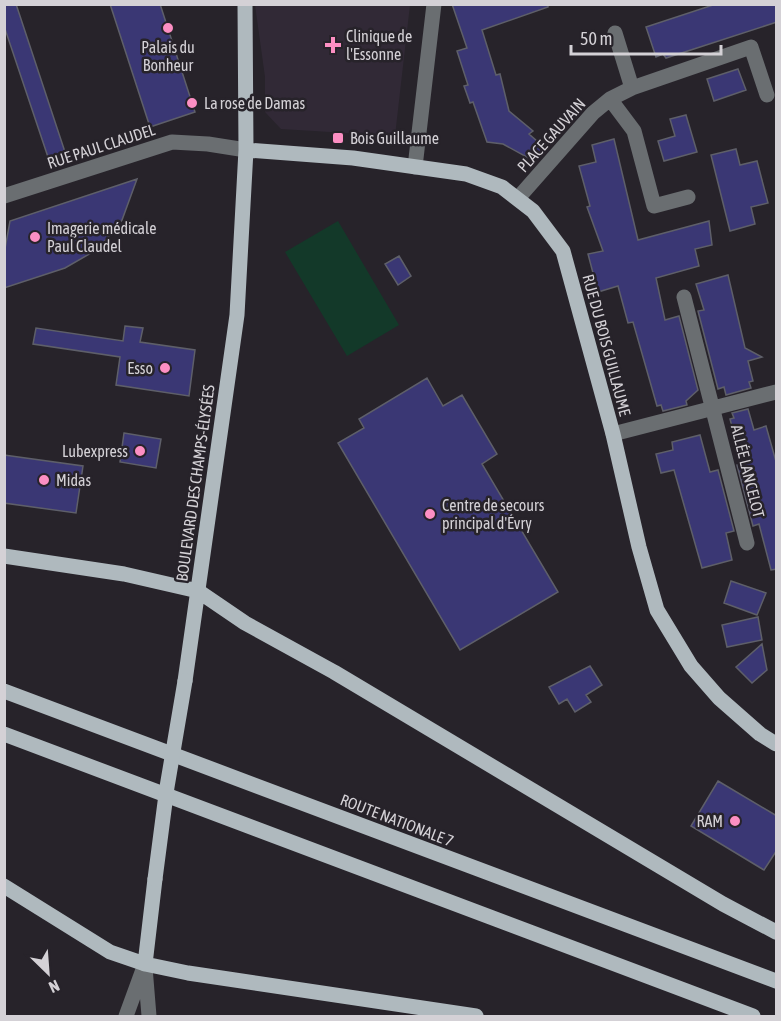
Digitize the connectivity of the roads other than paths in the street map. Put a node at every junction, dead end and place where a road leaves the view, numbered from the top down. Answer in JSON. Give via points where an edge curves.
{"nodes":[{"id":1,"x":245,"y":4,"type":"edge"},
{"id":2,"x":434,"y":4,"type":"edge"},
{"id":3,"x":615,"y":33,"type":"dead end"},
{"id":4,"x":632,"y":88,"type":"junction"},
{"id":5,"x":767,"y":95,"type":"dead end"},
{"id":6,"x":610,"y":99,"type":"junction"},
{"id":7,"x":246,"y":150,"type":"junction"},
{"id":8,"x":415,"y":167,"type":"junction"},
{"id":9,"x":4,"y":196,"type":"edge"},
{"id":10,"x":688,"y":197,"type":"dead end"},
{"id":11,"x":519,"y":198,"type":"junction"},
{"id":12,"x":684,"y":297,"type":"dead end"},
{"id":13,"x":777,"y":392,"type":"edge"},
{"id":14,"x":714,"y":408,"type":"junction"},
{"id":15,"x":613,"y":434,"type":"junction"},
{"id":16,"x":747,"y":543,"type":"dead end"},
{"id":17,"x":4,"y":556,"type":"edge"},
{"id":18,"x":198,"y":591,"type":"junction"},
{"id":19,"x":4,"y":691,"type":"edge"},
{"id":20,"x":4,"y":734,"type":"edge"},
{"id":21,"x":777,"y":744,"type":"edge"},
{"id":22,"x":4,"y":886,"type":"edge"},
{"id":23,"x":777,"y":932,"type":"edge"},
{"id":24,"x":145,"y":964,"type":"junction"},
{"id":25,"x":777,"y":981,"type":"edge"},
{"id":26,"x":126,"y":1017,"type":"edge"},
{"id":27,"x":149,"y":1017,"type":"edge"},
{"id":28,"x":476,"y":1017,"type":"edge"},
{"id":29,"x":753,"y":1017,"type":"edge"}],
"edges":[{"from":1,"to":7,"type":"main road","name":"BOULEVARD DES CHAMPS-ÉLYSÉES"},
{"from":2,"to":8,"type":"street"},
{"from":3,"to":4,"type":"street"},
{"from":4,"to":5,"type":"street","name":"PLACE GAUVAIN","via":[[751,47]]},
{"from":4,"to":6,"type":"street","name":"PLACE GAUVAIN"},
{"from":6,"to":10,"type":"street","name":"PLACE GAUVAIN","via":[[634,131],[654,206]]},
{"from":6,"to":11,"type":"street","name":"PLACE GAUVAIN","via":[[593,113]]},
{"from":7,"to":8,"type":"main road","name":"RUE DU BOIS GUILLAUME"},
{"from":7,"to":9,"type":"street","name":"RUE PAUL CLAUDEL","via":[[172,142]]},
{"from":7,"to":18,"type":"main road","name":"BOULEVARD DES CHAMPS-ÉLYSÉES","via":[[237,315]]},
{"from":8,"to":11,"type":"main road","name":"RUE DU BOIS GUILLAUME","via":[[466,174],[502,187]]},
{"from":11,"to":15,"type":"main road","name":"RUE DU BOIS GUILLAUME","via":[[547,227],[563,251]]},
{"from":12,"to":14,"type":"street","name":"ALLÉE LANCELOT"},
{"from":13,"to":14,"type":"street","name":"ALLÉE LANCELOT"},
{"from":14,"to":15,"type":"street","name":"ALLÉE LANCELOT"},
{"from":14,"to":16,"type":"street","name":"ALLÉE LANCELOT"},
{"from":15,"to":21,"type":"main road","name":"RUE DU BOIS GUILLAUME","via":[[657,610],[698,674],[719,698]]},
{"from":17,"to":18,"type":"main road","via":[[124,574]]},
{"from":18,"to":23,"type":"main road","via":[[245,623]]},
{"from":18,"to":24,"type":"main road","name":"BOULEVARD DES CHAMPS-ÉLYSÉES","bridge":true,"via":[[167,787]]},
{"from":19,"to":25,"type":"main road","name":"ROUTE NATIONALE 7"},
{"from":20,"to":29,"type":"main road"},
{"from":22,"to":24,"type":"main road","via":[[110,952]]},
{"from":24,"to":26,"type":"street","name":"BOULEVARD DES CHAMPS-ÉLYSÉES"},
{"from":24,"to":27,"type":"street","name":"BOULEVARD DES CHAMPS-ÉLYSÉES"},
{"from":24,"to":28,"type":"main road"}]}
